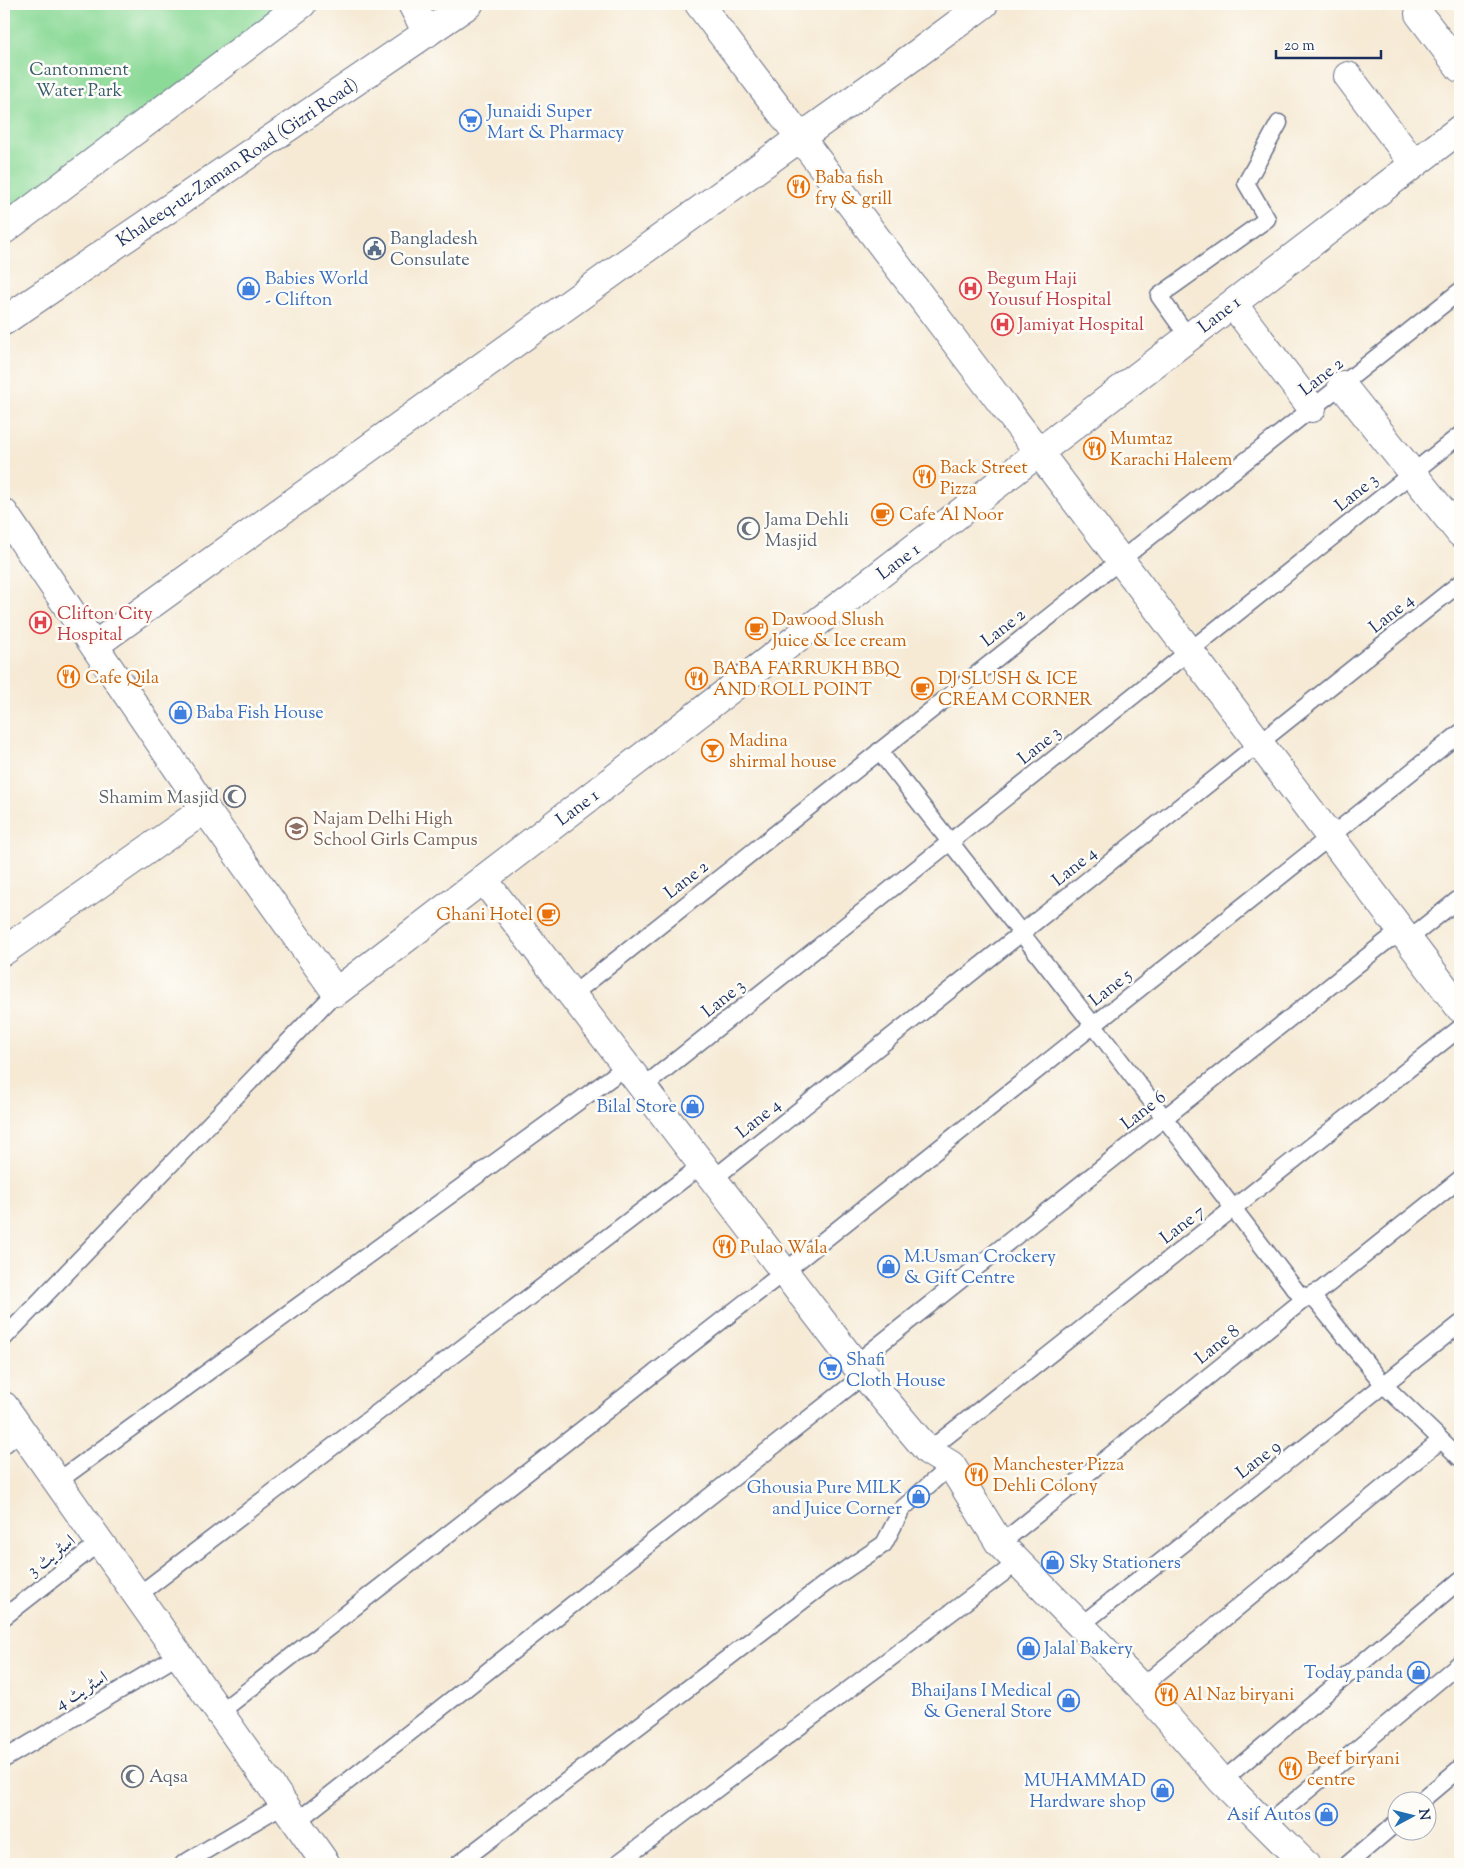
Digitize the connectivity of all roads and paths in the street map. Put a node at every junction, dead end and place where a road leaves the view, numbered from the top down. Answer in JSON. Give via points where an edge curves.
{"nodes":[{"id":1,"x":302,"y":4,"type":"edge"},
{"id":2,"x":412,"y":4,"type":"edge"},
{"id":3,"x":470,"y":4,"type":"edge"},
{"id":4,"x":699,"y":4,"type":"edge"},
{"id":5,"x":984,"y":4,"type":"edge"},
{"id":6,"x":1419,"y":14,"type":"dead end"},
{"id":7,"x":427,"y":33,"type":"junction"},
{"id":8,"x":1460,"y":68,"type":"edge"},
{"id":9,"x":1348,"y":76,"type":"dead end"},
{"id":10,"x":1279,"y":123,"type":"dead end"},
{"id":11,"x":1460,"y":129,"type":"edge"},
{"id":12,"x":801,"y":138,"type":"junction"},
{"id":13,"x":1414,"y":164,"type":"junction"},
{"id":14,"x":4,"y":230,"type":"edge"},
{"id":15,"x":1460,"y":291,"type":"edge"},
{"id":16,"x":1233,"y":304,"type":"junction"},
{"id":17,"x":4,"y":321,"type":"edge"},
{"id":18,"x":1189,"y":338,"type":"junction"},
{"id":19,"x":1342,"y":385,"type":"junction"},
{"id":20,"x":1312,"y":408,"type":"junction"},
{"id":21,"x":1460,"y":435,"type":"edge"},
{"id":22,"x":1039,"y":452,"type":"junction"},
{"id":23,"x":1412,"y":473,"type":"junction"},
{"id":24,"x":4,"y":513,"type":"edge"},
{"id":25,"x":1460,"y":533,"type":"edge"},
{"id":26,"x":1120,"y":560,"type":"junction"},
{"id":27,"x":1460,"y":583,"type":"edge"},
{"id":28,"x":95,"y":645,"type":"junction"},
{"id":29,"x":1189,"y":651,"type":"junction"},
{"id":30,"x":1460,"y":733,"type":"edge"},
{"id":31,"x":1259,"y":744,"type":"junction"},
{"id":32,"x":879,"y":752,"type":"junction"},
{"id":33,"x":205,"y":809,"type":"junction"},
{"id":34,"x":1330,"y":837,"type":"junction"},
{"id":35,"x":949,"y":843,"type":"junction"},
{"id":36,"x":483,"y":879,"type":"junction"},
{"id":37,"x":1460,"y":898,"type":"edge"},
{"id":38,"x":1022,"y":933,"type":"junction"},
{"id":39,"x":1406,"y":936,"type":"junction"},
{"id":40,"x":4,"y":951,"type":"edge"},
{"id":41,"x":336,"y":992,"type":"junction"},
{"id":42,"x":572,"y":995,"type":"junction"},
{"id":43,"x":1460,"y":1008,"type":"edge"},
{"id":44,"x":1094,"y":1026,"type":"junction"},
{"id":45,"x":1460,"y":1028,"type":"edge"},
{"id":46,"x":635,"y":1076,"type":"junction"},
{"id":47,"x":1165,"y":1118,"type":"junction"},
{"id":48,"x":708,"y":1172,"type":"junction"},
{"id":49,"x":1460,"y":1179,"type":"edge"},
{"id":50,"x":1233,"y":1209,"type":"junction"},
{"id":51,"x":784,"y":1272,"type":"junction"},
{"id":52,"x":1307,"y":1297,"type":"junction"},
{"id":53,"x":1460,"y":1324,"type":"edge"},
{"id":54,"x":4,"y":1338,"type":"edge"},
{"id":55,"x":860,"y":1369,"type":"junction"},
{"id":56,"x":1384,"y":1385,"type":"junction"},
{"id":57,"x":4,"y":1406,"type":"edge"},
{"id":58,"x":12,"y":1438,"type":"edge"},
{"id":59,"x":1441,"y":1440,"type":"junction"},
{"id":60,"x":928,"y":1451,"type":"junction"},
{"id":61,"x":1460,"y":1458,"type":"edge"},
{"id":62,"x":951,"y":1465,"type":"junction"},
{"id":63,"x":57,"y":1482,"type":"junction"},
{"id":64,"x":100,"y":1542,"type":"junction"},
{"id":65,"x":1009,"y":1553,"type":"junction"},
{"id":66,"x":1460,"y":1580,"type":"edge"},
{"id":67,"x":137,"y":1596,"type":"junction"},
{"id":68,"x":4,"y":1617,"type":"edge"},
{"id":69,"x":1081,"y":1625,"type":"junction"},
{"id":70,"x":179,"y":1655,"type":"junction"},
{"id":71,"x":1460,"y":1663,"type":"edge"},
{"id":72,"x":1141,"y":1687,"type":"junction"},
{"id":73,"x":219,"y":1713,"type":"junction"},
{"id":74,"x":4,"y":1759,"type":"edge"},
{"id":75,"x":1460,"y":1768,"type":"edge"},
{"id":76,"x":1222,"y":1781,"type":"junction"},
{"id":77,"x":1434,"y":1790,"type":"edge"},
{"id":78,"x":290,"y":1813,"type":"junction"},
{"id":79,"x":1266,"y":1825,"type":"junction"},
{"id":80,"x":1386,"y":1832,"type":"edge"},
{"id":81,"x":183,"y":1864,"type":"edge"},
{"id":82,"x":326,"y":1864,"type":"edge"},
{"id":83,"x":458,"y":1864,"type":"edge"},
{"id":84,"x":617,"y":1864,"type":"edge"},
{"id":85,"x":1305,"y":1864,"type":"edge"},
{"id":86,"x":1348,"y":1864,"type":"edge"}],
"edges":[{"from":1,"to":14,"type":"street"},
{"from":2,"to":7,"type":"street"},
{"from":3,"to":7,"type":"street","name":"Khaleeq-uz-Zaman Road (Gizri Road)"},
{"from":4,"to":12,"type":"street"},
{"from":5,"to":12,"type":"street"},
{"from":6,"to":8,"type":"street"},
{"from":7,"to":17,"type":"street","name":"Khaleeq-uz-Zaman Road (Gizri Road)"},
{"from":9,"to":13,"type":"street"},
{"from":10,"to":18,"type":"lane","via":[[1246,184],[1267,219],[1159,296]]},
{"from":11,"to":13,"type":"street","name":"Lane 1"},
{"from":12,"to":22,"type":"street"},
{"from":12,"to":28,"type":"street"},
{"from":13,"to":16,"type":"street","name":"Lane 1"},
{"from":15,"to":19,"type":"lane","name":"Lane 2"},
{"from":16,"to":18,"type":"street","name":"Lane 1"},
{"from":16,"to":20,"type":"street"},
{"from":18,"to":22,"type":"street","name":"Lane 1"},
{"from":19,"to":20,"type":"lane","name":"Lane 2"},
{"from":19,"to":23,"type":"street"},
{"from":20,"to":26,"type":"lane","name":"Lane 2"},
{"from":21,"to":23,"type":"lane","name":"Lane 3"},
{"from":22,"to":26,"type":"street"},
{"from":22,"to":36,"type":"street","name":"Lane 1"},
{"from":23,"to":25,"type":"street"},
{"from":23,"to":29,"type":"lane","name":"Lane 3"},
{"from":24,"to":28,"type":"street"},
{"from":26,"to":29,"type":"street"},
{"from":26,"to":32,"type":"lane","name":"Lane 2"},
{"from":27,"to":31,"type":"lane","name":"Lane 4"},
{"from":28,"to":33,"type":"street"},
{"from":29,"to":31,"type":"street"},
{"from":29,"to":35,"type":"lane","name":"Lane 3"},
{"from":30,"to":34,"type":"lane","name":"Lane 5"},
{"from":31,"to":34,"type":"street"},
{"from":31,"to":38,"type":"lane","name":"Lane 4"},
{"from":32,"to":35,"type":"lane"},
{"from":32,"to":42,"type":"lane","name":"Lane 2"},
{"from":33,"to":40,"type":"street"},
{"from":33,"to":41,"type":"street"},
{"from":34,"to":39,"type":"street"},
{"from":34,"to":44,"type":"lane","name":"Lane 5"},
{"from":35,"to":38,"type":"lane"},
{"from":35,"to":46,"type":"lane","name":"Lane 3"},
{"from":36,"to":41,"type":"street","name":"Lane 1"},
{"from":36,"to":42,"type":"street"},
{"from":37,"to":39,"type":"lane","name":"Lane 6","via":[[1416,933]]},
{"from":38,"to":44,"type":"lane"},
{"from":38,"to":48,"type":"lane","name":"Lane 4"},
{"from":39,"to":43,"type":"street"},
{"from":39,"to":47,"type":"lane","name":"Lane 6","via":[[1388,940]]},
{"from":41,"to":54,"type":"lane"},
{"from":42,"to":46,"type":"street"},
{"from":44,"to":47,"type":"lane"},
{"from":44,"to":51,"type":"lane","name":"Lane 5"},
{"from":45,"to":50,"type":"lane","name":"Lane 7"},
{"from":46,"to":48,"type":"street"},
{"from":46,"to":63,"type":"lane","name":"Lane 3"},
{"from":47,"to":50,"type":"lane"},
{"from":47,"to":55,"type":"lane","name":"Lane 6"},
{"from":48,"to":51,"type":"street"},
{"from":48,"to":67,"type":"lane","name":"Lane 4"},
{"from":49,"to":52,"type":"lane","name":"Lane 8","via":[[1321,1290]]},
{"from":50,"to":52,"type":"lane","via":[[1298,1293]]},
{"from":50,"to":60,"type":"lane","name":"Lane 7"},
{"from":51,"to":55,"type":"street"},
{"from":51,"to":73,"type":"lane","name":"Lane 5"},
{"from":52,"to":56,"type":"lane","via":[[1317,1302]]},
{"from":52,"to":65,"type":"lane","name":"Lane 8"},
{"from":53,"to":56,"type":"lane","name":"Lane 9"},
{"from":55,"to":60,"type":"street"},
{"from":55,"to":78,"type":"lane","name":"Lane 6"},
{"from":56,"to":59,"type":"lane"},
{"from":56,"to":69,"type":"lane","name":"Lane 9"},
{"from":57,"to":58,"type":"street"},
{"from":58,"to":63,"type":"street"},
{"from":59,"to":61,"type":"lane"},
{"from":59,"to":72,"type":"lane"},
{"from":60,"to":62,"type":"street"},
{"from":62,"to":65,"type":"street"},
{"from":62,"to":83,"type":"lane","via":[[902,1509],[884,1544],[826,1582]]},
{"from":63,"to":64,"type":"street"},
{"from":64,"to":67,"type":"street"},
{"from":64,"to":68,"type":"lane","name":"اسٹریٹ 3"},
{"from":65,"to":69,"type":"street"},
{"from":65,"to":84,"type":"lane","name":"Lane 8"},
{"from":66,"to":76,"type":"lane"},
{"from":67,"to":70,"type":"street"},
{"from":69,"to":72,"type":"street"},
{"from":70,"to":73,"type":"street"},
{"from":70,"to":74,"type":"lane","name":"اسٹریٹ 4"},
{"from":71,"to":79,"type":"lane"},
{"from":72,"to":76,"type":"street"},
{"from":73,"to":78,"type":"street"},
{"from":75,"to":77,"type":"lane"},
{"from":76,"to":79,"type":"street"},
{"from":78,"to":81,"type":"lane","name":"Lane 6"},
{"from":78,"to":82,"type":"street"},
{"from":79,"to":85,"type":"street"},
{"from":80,"to":86,"type":"lane"}]}
